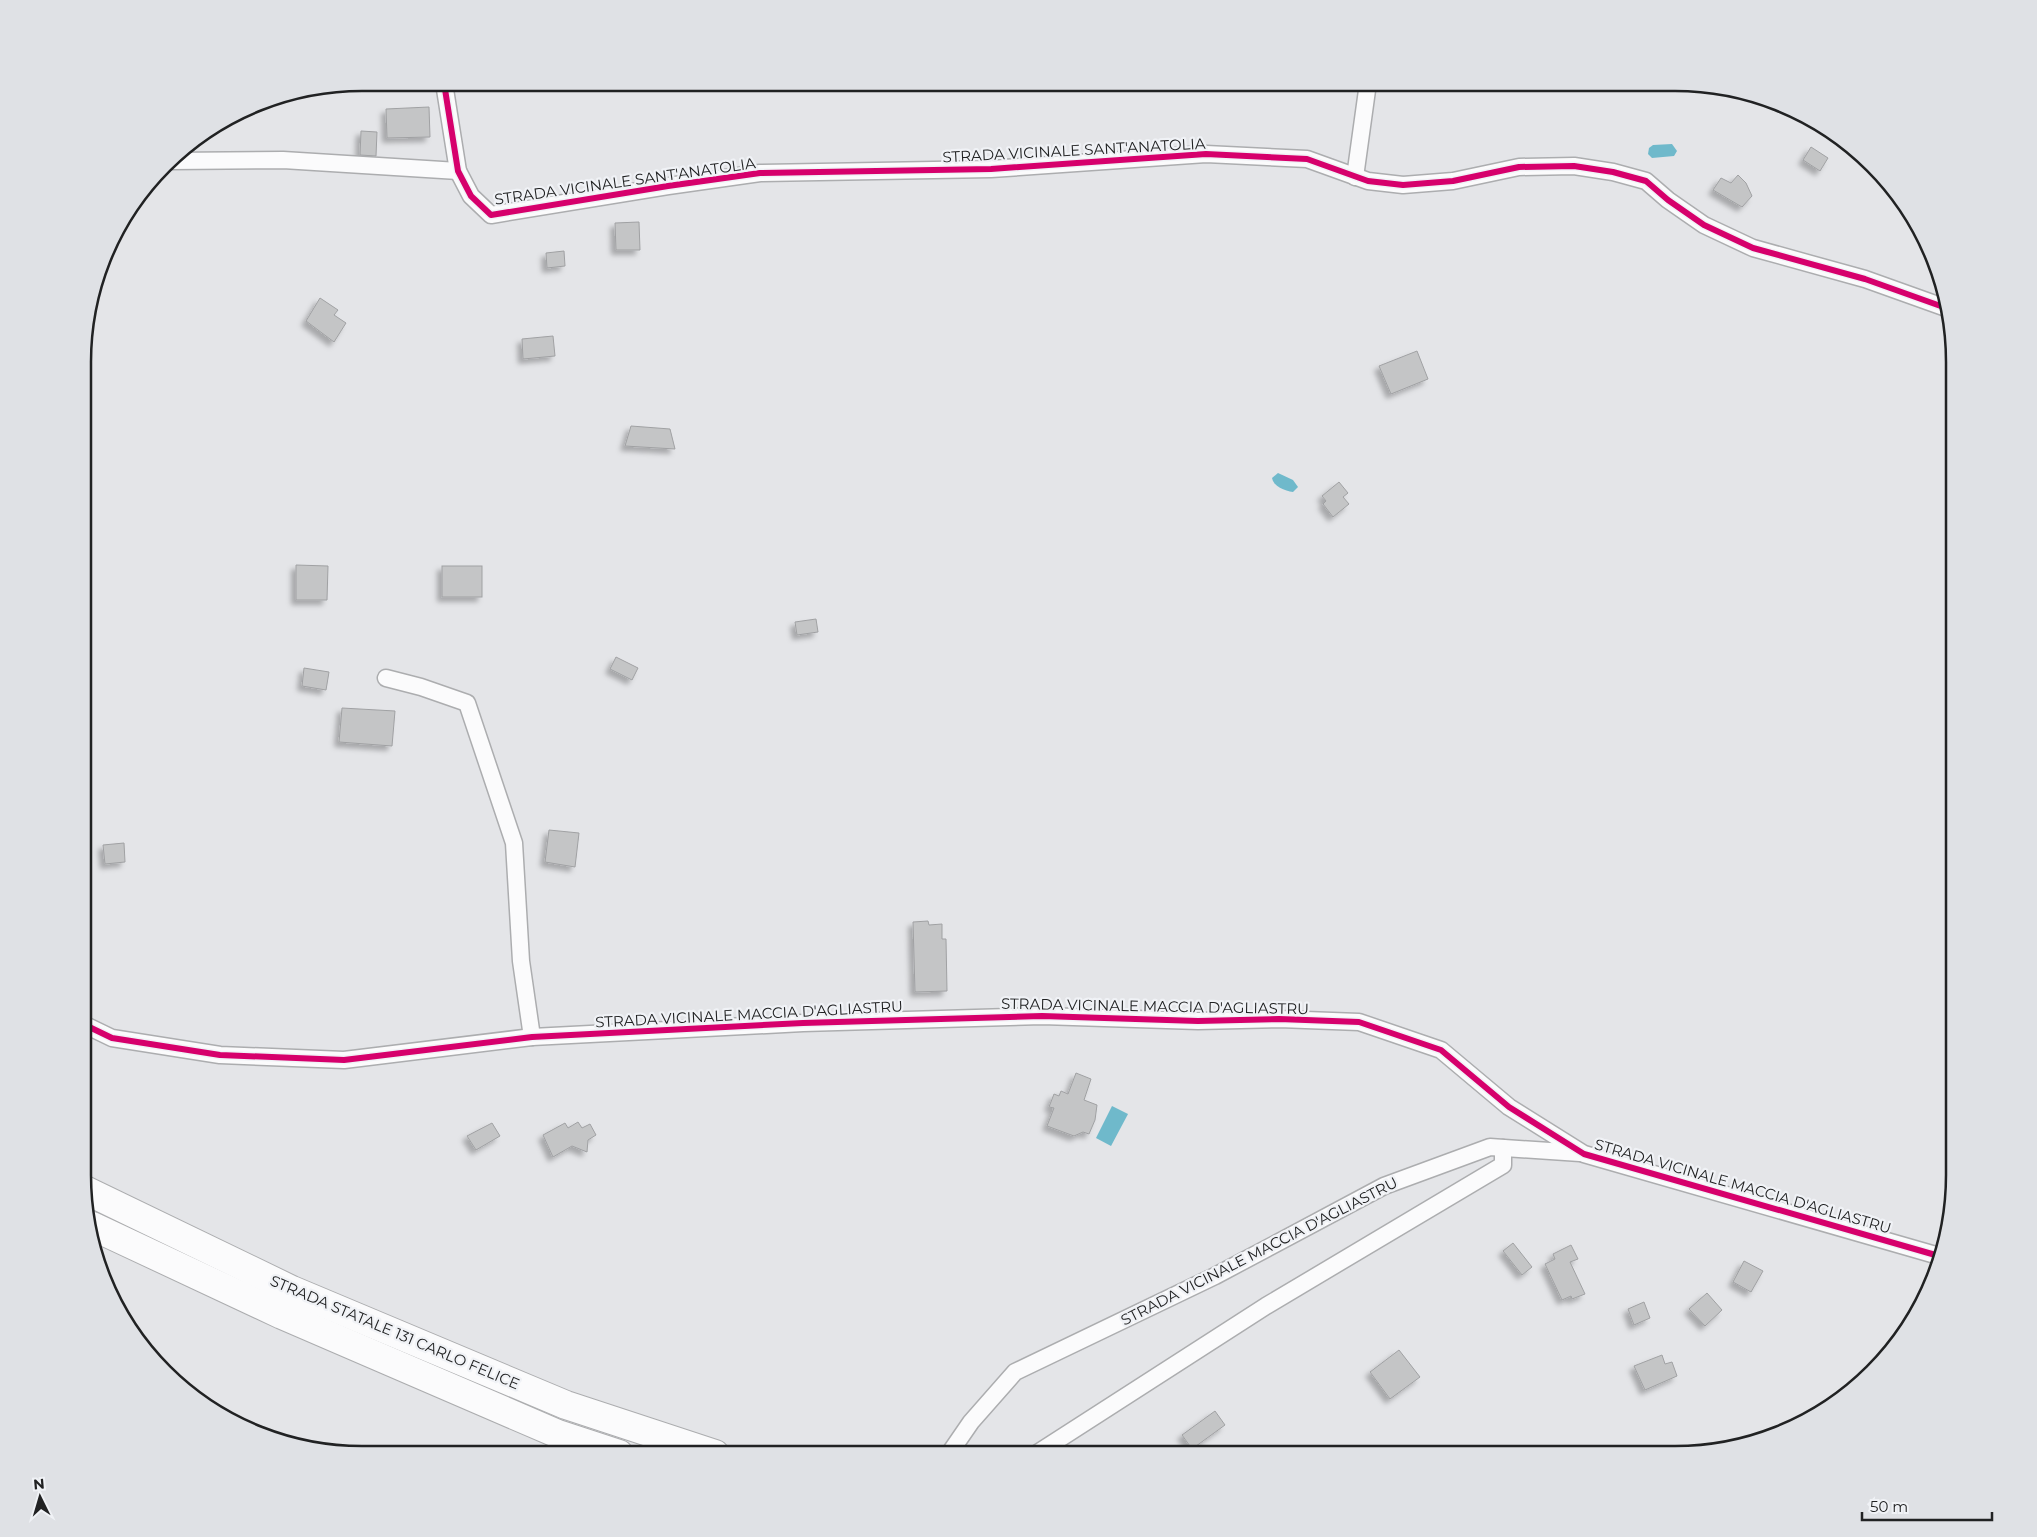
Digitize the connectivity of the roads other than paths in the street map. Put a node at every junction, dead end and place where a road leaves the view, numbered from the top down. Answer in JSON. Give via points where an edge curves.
{"nodes":[{"id":1,"x":445,"y":91,"type":"edge"},
{"id":2,"x":1367,"y":91,"type":"edge"},
{"id":3,"x":181,"y":161,"type":"edge"},
{"id":4,"x":458,"y":171,"type":"junction"},
{"id":5,"x":1355,"y":177,"type":"junction"},
{"id":6,"x":1940,"y":306,"type":"edge"},
{"id":7,"x":386,"y":678,"type":"dead end"},
{"id":8,"x":91,"y":1028,"type":"edge"},
{"id":9,"x":532,"y":1037,"type":"junction"},
{"id":10,"x":1503,"y":1148,"type":"junction"},
{"id":11,"x":1584,"y":1154,"type":"junction"},
{"id":12,"x":92,"y":1193,"type":"edge"},
{"id":13,"x":96,"y":1228,"type":"edge"},
{"id":14,"x":1934,"y":1254,"type":"edge"},
{"id":15,"x":595,"y":1446,"type":"edge"},
{"id":16,"x":691,"y":1446,"type":"edge"},
{"id":17,"x":954,"y":1446,"type":"edge"},
{"id":18,"x":1048,"y":1446,"type":"edge"}],
"edges":[{"from":1,"to":4,"type":"street","name":"STRADA VICINALE SANT'ANATOLIA"},
{"from":2,"to":5,"type":"street"},
{"from":3,"to":4,"type":"street","via":[[284,160]]},
{"from":4,"to":5,"type":"street","name":"STRADA VICINALE SANT'ANATOLIA","via":[[471,196],[491,215],[760,173],[991,169],[1206,154],[1307,159]]},
{"from":5,"to":6,"type":"street","name":"STRADA VICINALE SANT'ANATOLIA","via":[[1384,185],[1403,185],[1453,181],[1519,167],[1574,166],[1613,172],[1646,181],[1704,225],[1753,248],[1865,279]]},
{"from":7,"to":9,"type":"street","via":[[467,703],[514,843],[521,961]]},
{"from":8,"to":9,"type":"street","name":"STRADA VICINALE MACCIA D'AGLIASTRU","via":[[112,1038],[220,1055],[344,1060]]},
{"from":9,"to":11,"type":"street","name":"STRADA VICINALE MACCIA D'AGLIASTRU","via":[[803,1023],[1042,1016],[1359,1022],[1441,1050],[1509,1107]]},
{"from":10,"to":11,"type":"street","name":"STRADA VICINALE MACCIA D'AGLIASTRU"},
{"from":10,"to":17,"type":"street","name":"STRADA VICINALE MACCIA D'AGLIASTRU","via":[[1490,1147],[1384,1186],[1216,1276],[1015,1372]]},
{"from":10,"to":18,"type":"street","via":[[1503,1165],[1266,1306]]},
{"from":11,"to":14,"type":"street","name":"STRADA VICINALE MACCIA D'AGLIASTRU"},
{"from":12,"to":16,"type":"highway","name":"STRADA STATALE 131 CARLO FELICE","via":[[292,1290],[566,1405]]},
{"from":13,"to":15,"type":"highway","name":"STRADA STATALE 131 CARLO FELICE","via":[[300,1323],[558,1434]]}]}
